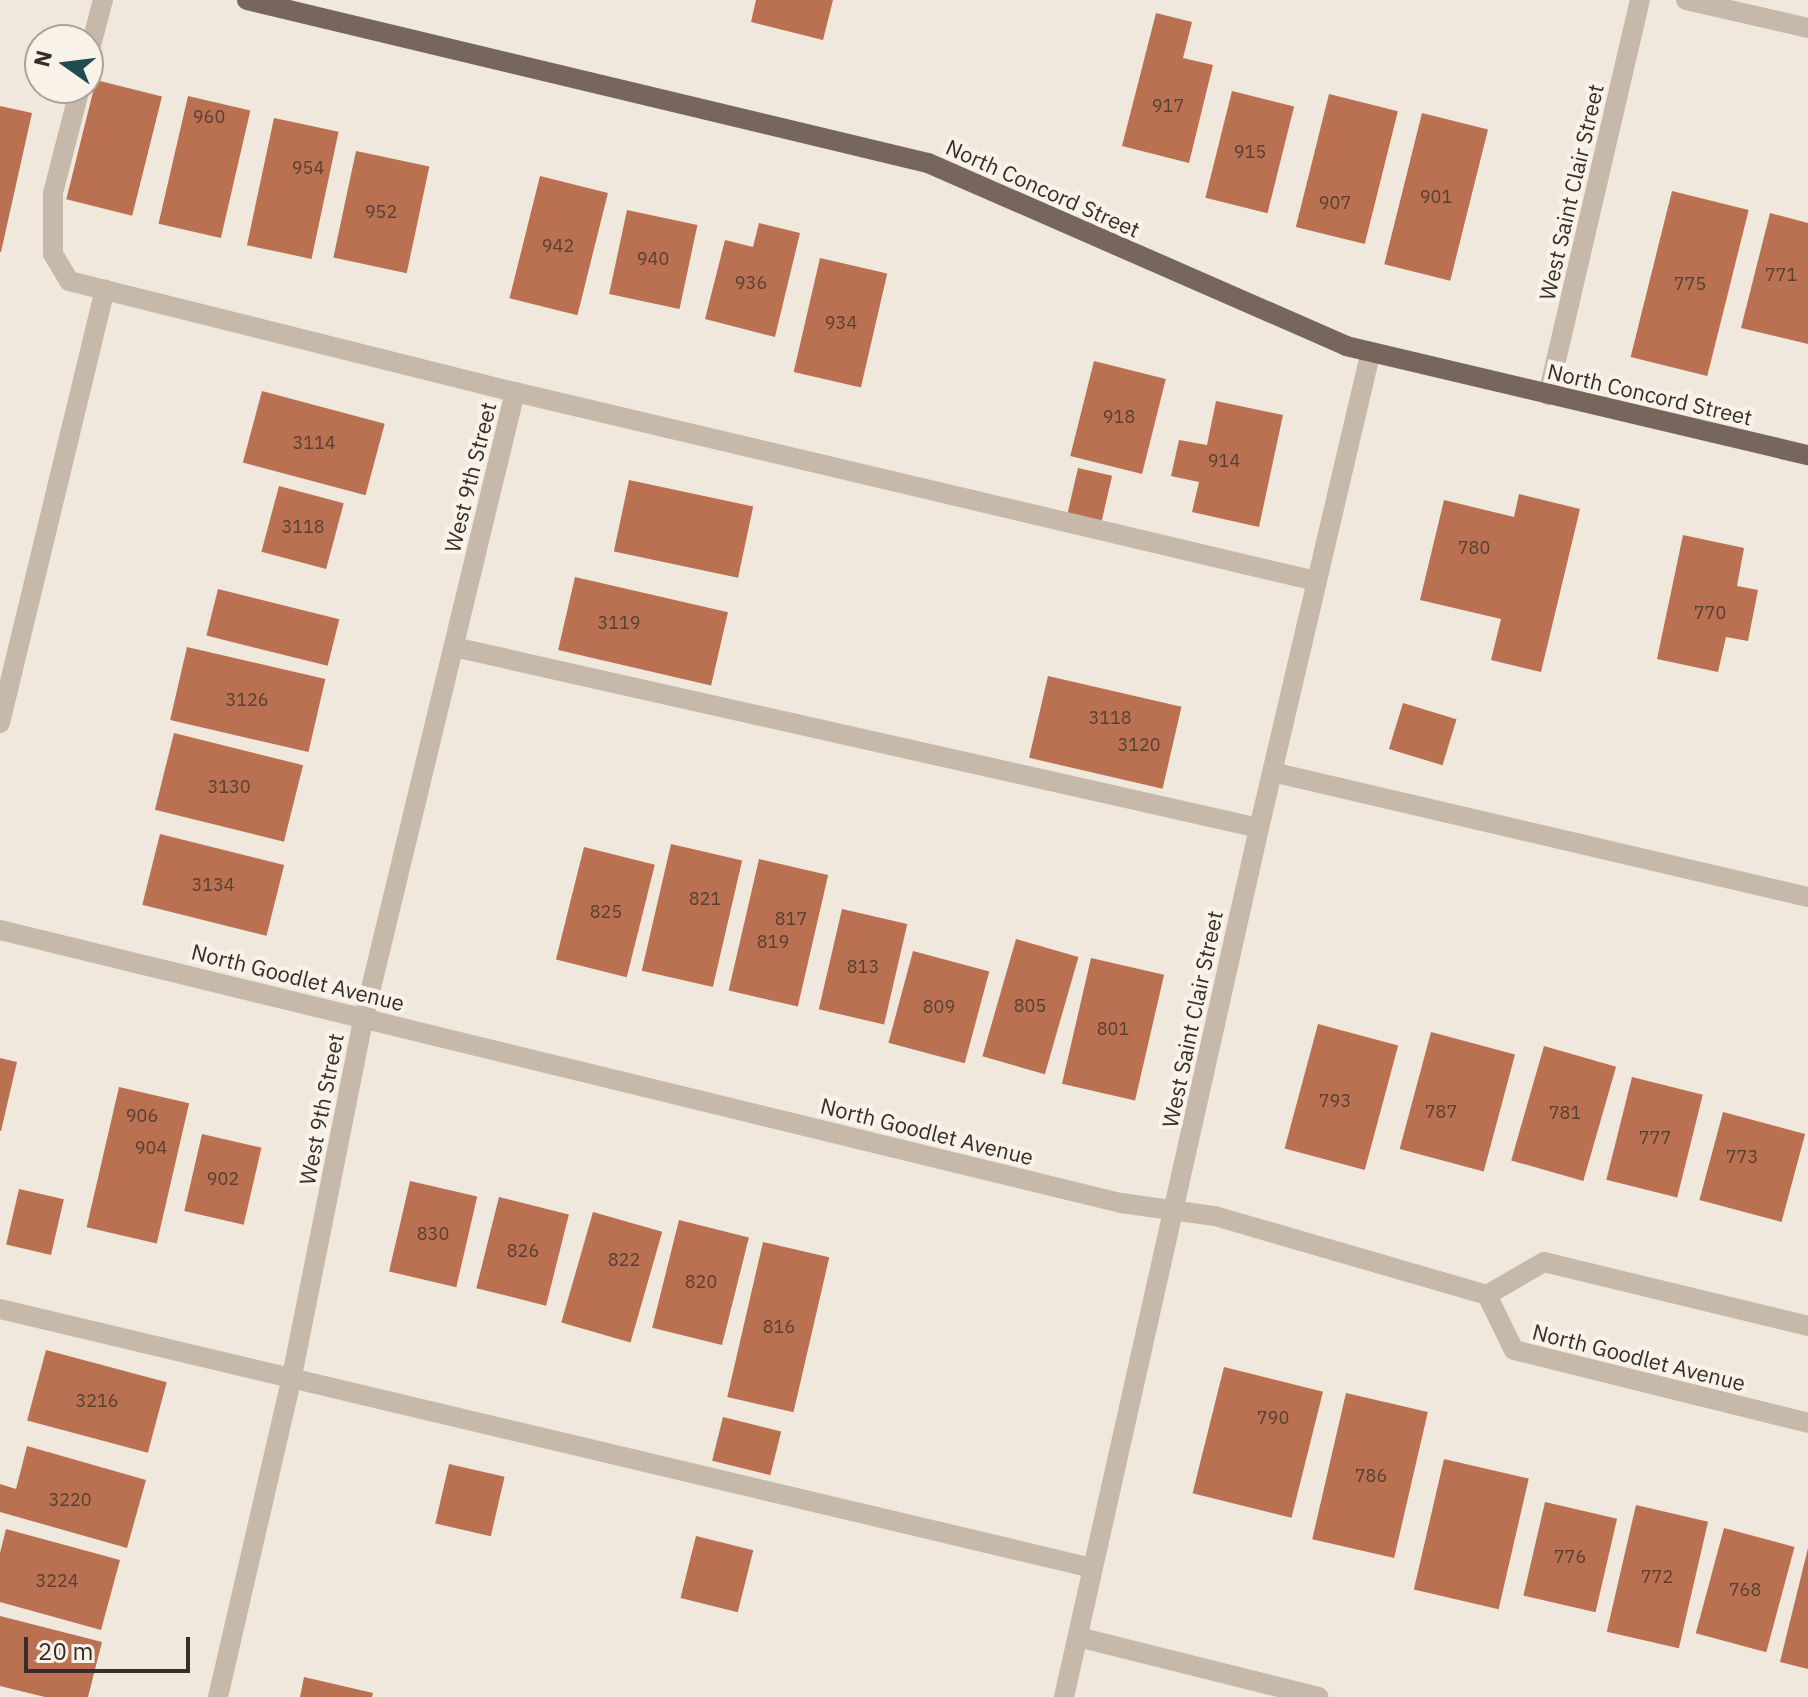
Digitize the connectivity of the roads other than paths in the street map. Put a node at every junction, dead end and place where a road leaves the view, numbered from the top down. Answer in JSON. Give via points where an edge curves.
{"nodes":[{"id":1,"x":103,"y":0,"type":"edge"},
{"id":2,"x":247,"y":0,"type":"edge"},
{"id":3,"x":1640,"y":0,"type":"edge"},
{"id":4,"x":1686,"y":0,"type":"edge"},
{"id":5,"x":97,"y":24,"type":"edge"},
{"id":6,"x":1808,"y":28,"type":"edge"},
{"id":7,"x":76,"y":104,"type":"edge"},
{"id":8,"x":105,"y":290,"type":"junction"},
{"id":9,"x":1371,"y":352,"type":"junction"},
{"id":10,"x":515,"y":392,"type":"junction"},
{"id":11,"x":1548,"y":395,"type":"junction"},
{"id":12,"x":1808,"y":455,"type":"edge"},
{"id":13,"x":1316,"y":581,"type":"junction"},
{"id":14,"x":454,"y":647,"type":"junction"},
{"id":15,"x":0,"y":723,"type":"edge"},
{"id":16,"x":1272,"y":772,"type":"junction"},
{"id":17,"x":1259,"y":828,"type":"junction"},
{"id":18,"x":1808,"y":897,"type":"edge"},
{"id":19,"x":0,"y":930,"type":"edge"},
{"id":20,"x":364,"y":1017,"type":"junction"},
{"id":21,"x":1175,"y":1210,"type":"junction"},
{"id":22,"x":1487,"y":1295,"type":"junction"},
{"id":23,"x":0,"y":1309,"type":"edge"},
{"id":24,"x":1808,"y":1326,"type":"edge"},
{"id":25,"x":292,"y":1376,"type":"junction"},
{"id":26,"x":1808,"y":1423,"type":"edge"},
{"id":27,"x":1092,"y":1568,"type":"junction"},
{"id":28,"x":1078,"y":1637,"type":"junction"},
{"id":29,"x":218,"y":1697,"type":"edge"},
{"id":30,"x":1064,"y":1697,"type":"edge"},
{"id":31,"x":1319,"y":1697,"type":"edge"}],
"edges":[{"from":1,"to":5,"type":"street"},
{"from":2,"to":9,"type":"main road","name":"North Concord Street","via":[[928,163],[1312,334]]},
{"from":3,"to":11,"type":"street","name":"West Saint Clair Street"},
{"from":4,"to":6,"type":"street"},
{"from":7,"to":8,"type":"street","via":[[53,193],[53,254],[69,281]]},
{"from":8,"to":10,"type":"street"},
{"from":8,"to":15,"type":"street"},
{"from":9,"to":11,"type":"main road","name":"North Concord Street"},
{"from":9,"to":13,"type":"street","name":"West Saint Clair Street"},
{"from":10,"to":13,"type":"street"},
{"from":10,"to":14,"type":"street","name":"West 9th Street"},
{"from":11,"to":12,"type":"main road","name":"North Concord Street"},
{"from":13,"to":16,"type":"street","name":"West Saint Clair Street"},
{"from":14,"to":17,"type":"street"},
{"from":14,"to":20,"type":"street","name":"West 9th Street"},
{"from":16,"to":17,"type":"street","name":"West Saint Clair Street"},
{"from":16,"to":18,"type":"street"},
{"from":17,"to":21,"type":"street","name":"West Saint Clair Street"},
{"from":19,"to":20,"type":"street","name":"North Goodlet Avenue"},
{"from":20,"to":21,"type":"street","name":"North Goodlet Avenue","via":[[1121,1203]]},
{"from":20,"to":25,"type":"street","name":"West 9th Street"},
{"from":21,"to":22,"type":"street","name":"North Goodlet Avenue","via":[[1215,1216]]},
{"from":21,"to":27,"type":"street","name":"West Saint Clair Street"},
{"from":22,"to":24,"type":"street","via":[[1544,1262]]},
{"from":22,"to":26,"type":"street","name":"North Goodlet Avenue","via":[[1514,1350]]},
{"from":23,"to":25,"type":"street"},
{"from":25,"to":27,"type":"street"},
{"from":25,"to":29,"type":"street","name":"West 9th Street"},
{"from":27,"to":28,"type":"street","name":"West Saint Clair Street"},
{"from":28,"to":30,"type":"street","name":"West Saint Clair Street"},
{"from":28,"to":31,"type":"street"}]}
